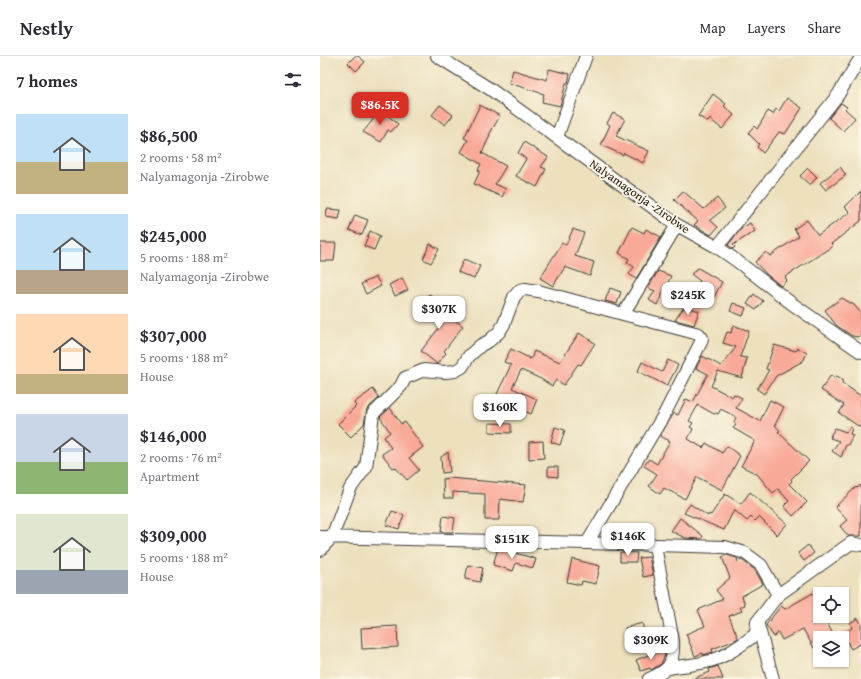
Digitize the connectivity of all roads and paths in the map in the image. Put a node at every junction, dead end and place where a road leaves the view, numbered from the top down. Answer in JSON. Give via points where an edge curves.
{"nodes":[{"id":1,"x":437,"y":56,"type":"edge"},
{"id":2,"x":586,"y":56,"type":"edge"},
{"id":3,"x":861,"y":57,"type":"edge"},
{"id":4,"x":557,"y":137,"type":"junction"},
{"id":5,"x":677,"y":225,"type":"junction"},
{"id":6,"x":717,"y":247,"type":"junction"},
{"id":7,"x":623,"y":314,"type":"junction"},
{"id":8,"x":861,"y":352,"type":"edge"},
{"id":9,"x":326,"y":537,"type":"edge"},
{"id":10,"x":587,"y":543,"type":"junction"},
{"id":11,"x":861,"y":544,"type":"edge"},
{"id":12,"x":654,"y":546,"type":"junction"},
{"id":13,"x":320,"y":550,"type":"edge"},
{"id":14,"x":778,"y":595,"type":"junction"},
{"id":15,"x":757,"y":622,"type":"junction"},
{"id":16,"x":669,"y":668,"type":"junction"},
{"id":17,"x":649,"y":679,"type":"edge"},
{"id":18,"x":772,"y":679,"type":"edge"}],
"edges":[{"from":1,"to":4,"type":"street","name":"Nalyamagonja -Zirobwe","via":[[490,89]]},
{"from":2,"to":4,"type":"street"},
{"from":3,"to":6,"type":"street","via":[[838,94]]},
{"from":4,"to":5,"type":"street","name":"Nalyamagonja -Zirobwe"},
{"from":5,"to":6,"type":"street","name":"Nalyamagonja -Zirobwe"},
{"from":5,"to":7,"type":"street"},
{"from":6,"to":8,"type":"street","name":"Nalyamagonja -Zirobwe"},
{"from":7,"to":9,"type":"street","via":[[538,291],[520,290],[514,297],[499,332],[481,345],[462,367],[445,372],[424,370],[405,378],[373,414],[366,467],[350,489]]},
{"from":7,"to":10,"type":"street","via":[[699,334],[702,338],[666,412]]},
{"from":9,"to":10,"type":"street"},
{"from":9,"to":13,"type":"street"},
{"from":10,"to":12,"type":"street"},
{"from":11,"to":14,"type":"street","via":[[851,544]]},
{"from":12,"to":14,"type":"street","via":[[725,547],[745,553],[761,565]]},
{"from":12,"to":16,"type":"street","via":[[673,641],[674,656]]},
{"from":14,"to":15,"type":"street"},
{"from":15,"to":16,"type":"street","via":[[756,634],[724,655],[707,662]]},
{"from":15,"to":18,"type":"street"},
{"from":16,"to":17,"type":"street"}]}
